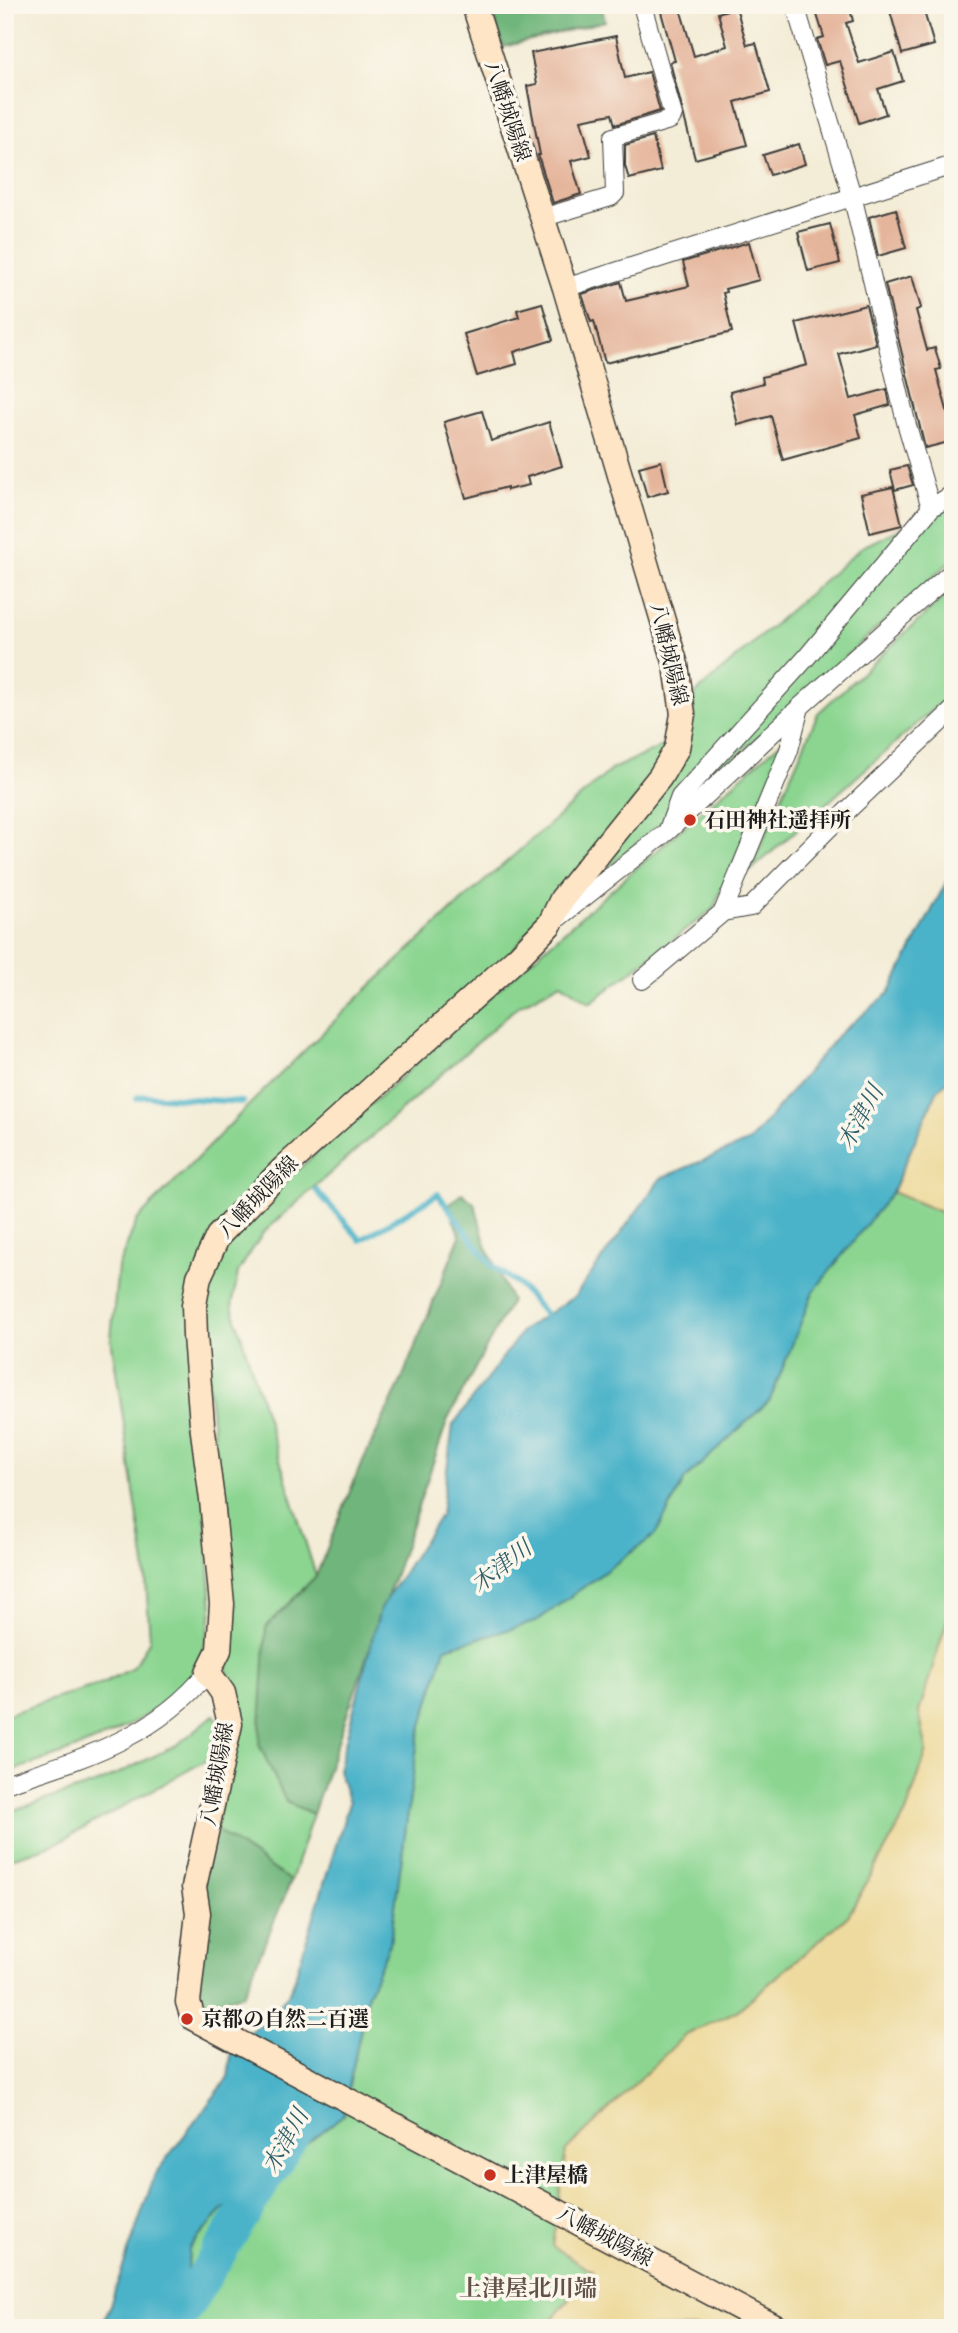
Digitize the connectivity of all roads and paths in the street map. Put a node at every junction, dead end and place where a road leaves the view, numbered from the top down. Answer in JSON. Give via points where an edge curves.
{"nodes":[{"id":1,"x":474,"y":5,"type":"edge"},
{"id":2,"x":642,"y":5,"type":"edge"},
{"id":3,"x":795,"y":5,"type":"edge"},
{"id":4,"x":953,"y":165,"type":"edge"},
{"id":5,"x":853,"y":199,"type":"junction"},
{"id":6,"x":542,"y":218,"type":"junction"},
{"id":7,"x":565,"y":288,"type":"junction"},
{"id":8,"x":953,"y":494,"type":"edge"},
{"id":9,"x":931,"y":508,"type":"junction"},
{"id":10,"x":953,"y":571,"type":"edge"},
{"id":11,"x":800,"y":708,"type":"junction"},
{"id":12,"x":953,"y":710,"type":"edge"},
{"id":13,"x":668,"y":831,"type":"junction"},
{"id":14,"x":723,"y":912,"type":"junction"},
{"id":15,"x":550,"y":924,"type":"junction"},
{"id":16,"x":642,"y":980,"type":"dead end"},
{"id":17,"x":208,"y":1672,"type":"junction"},
{"id":18,"x":5,"y":1784,"type":"edge"},
{"id":19,"x":777,"y":2328,"type":"edge"}],
"edges":[{"from":1,"to":6,"type":"main road","name":"八幡城陽線"},
{"from":2,"to":6,"type":"street","via":[[673,115],[670,120],[613,137],[615,193],[611,197]]},
{"from":3,"to":5,"type":"street"},
{"from":4,"to":5,"type":"street"},
{"from":5,"to":7,"type":"street"},
{"from":5,"to":9,"type":"street"},
{"from":6,"to":7,"type":"main road","name":"八幡城陽線"},
{"from":7,"to":15,"type":"main road","name":"八幡城陽線","via":[[676,666],[683,714],[677,748],[660,778],[562,899]]},
{"from":8,"to":9,"type":"street"},
{"from":9,"to":13,"type":"street","via":[[806,658],[680,797]]},
{"from":10,"to":11,"type":"street"},
{"from":11,"to":13,"type":"street"},
{"from":11,"to":14,"type":"street","via":[[789,750]]},
{"from":12,"to":14,"type":"street","via":[[751,906]]},
{"from":13,"to":15,"type":"street"},
{"from":14,"to":16,"type":"street"},
{"from":15,"to":17,"type":"main road","name":"八幡城陽線","via":[[284,1168],[218,1236],[199,1276],[195,1336],[222,1604],[219,1650]]},
{"from":17,"to":18,"type":"street","via":[[167,1715],[132,1737]]},
{"from":17,"to":19,"type":"main road","name":"八幡城陽線","via":[[223,1693],[230,1724],[194,1888],[198,1913],[188,2002],[193,2018]]}]}
